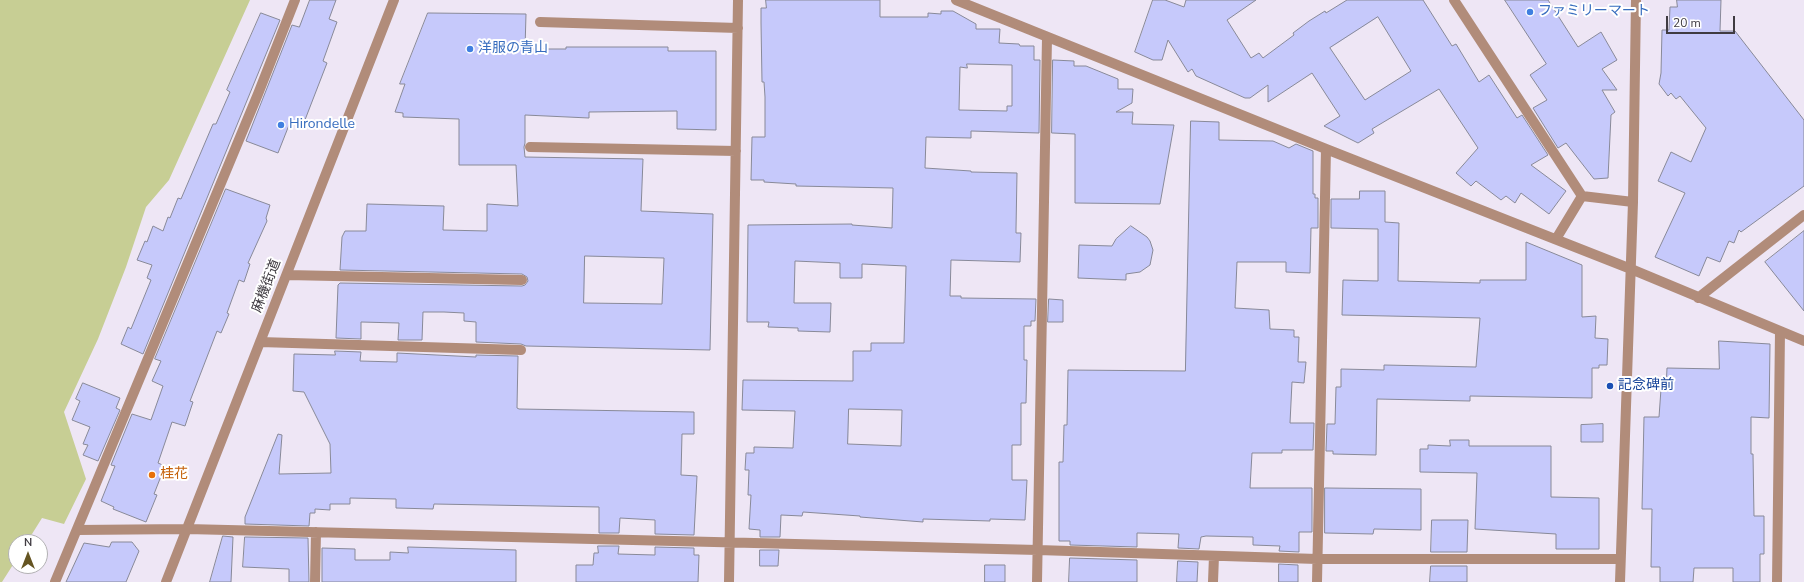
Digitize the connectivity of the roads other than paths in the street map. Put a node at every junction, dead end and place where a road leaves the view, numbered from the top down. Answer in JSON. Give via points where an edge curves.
{"nodes":[{"id":1,"x":295,"y":0,"type":"edge"},
{"id":2,"x":394,"y":0,"type":"edge"},
{"id":3,"x":738,"y":0,"type":"edge"},
{"id":4,"x":956,"y":0,"type":"edge"},
{"id":5,"x":1454,"y":0,"type":"edge"},
{"id":6,"x":1636,"y":0,"type":"edge"},
{"id":7,"x":540,"y":22,"type":"dead end"},
{"id":8,"x":738,"y":28,"type":"junction"},
{"id":9,"x":1047,"y":38,"type":"junction"},
{"id":10,"x":530,"y":147,"type":"dead end"},
{"id":11,"x":1326,"y":149,"type":"junction"},
{"id":12,"x":736,"y":151,"type":"junction"},
{"id":13,"x":1582,"y":196,"type":"junction"},
{"id":14,"x":1633,"y":202,"type":"junction"},
{"id":15,"x":1804,"y":215,"type":"edge"},
{"id":16,"x":1556,"y":239,"type":"junction"},
{"id":17,"x":1631,"y":269,"type":"junction"},
{"id":18,"x":286,"y":275,"type":"junction"},
{"id":19,"x":522,"y":280,"type":"dead end"},
{"id":20,"x":1698,"y":298,"type":"junction"},
{"id":21,"x":1780,"y":331,"type":"junction"},
{"id":22,"x":1804,"y":341,"type":"edge"},
{"id":23,"x":260,"y":342,"type":"junction"},
{"id":24,"x":521,"y":350,"type":"dead end"},
{"id":25,"x":188,"y":529,"type":"junction"},
{"id":26,"x":78,"y":530,"type":"junction"},
{"id":27,"x":316,"y":532,"type":"junction"},
{"id":28,"x":730,"y":543,"type":"junction"},
{"id":29,"x":1038,"y":550,"type":"junction"},
{"id":30,"x":1214,"y":556,"type":"junction"},
{"id":31,"x":1620,"y":558,"type":"junction"},
{"id":32,"x":1317,"y":559,"type":"junction"},
{"id":33,"x":55,"y":582,"type":"edge"},
{"id":34,"x":166,"y":582,"type":"edge"},
{"id":35,"x":315,"y":582,"type":"edge"},
{"id":36,"x":729,"y":582,"type":"edge"},
{"id":37,"x":1037,"y":582,"type":"edge"},
{"id":38,"x":1214,"y":582,"type":"edge"},
{"id":39,"x":1317,"y":582,"type":"edge"},
{"id":40,"x":1620,"y":582,"type":"edge"},
{"id":41,"x":1777,"y":582,"type":"edge"}],
"edges":[{"from":1,"to":26,"type":"street"},
{"from":2,"to":18,"type":"street","name":"麻機街道"},
{"from":3,"to":8,"type":"street"},
{"from":4,"to":9,"type":"street"},
{"from":5,"to":13,"type":"street"},
{"from":6,"to":14,"type":"street"},
{"from":7,"to":8,"type":"street"},
{"from":8,"to":12,"type":"street"},
{"from":9,"to":11,"type":"street"},
{"from":9,"to":29,"type":"street"},
{"from":10,"to":12,"type":"street"},
{"from":11,"to":16,"type":"street"},
{"from":11,"to":32,"type":"street"},
{"from":12,"to":28,"type":"street"},
{"from":13,"to":14,"type":"street"},
{"from":13,"to":16,"type":"street"},
{"from":14,"to":17,"type":"street"},
{"from":15,"to":20,"type":"street"},
{"from":16,"to":17,"type":"street"},
{"from":17,"to":20,"type":"street"},
{"from":17,"to":31,"type":"street"},
{"from":18,"to":19,"type":"street"},
{"from":18,"to":23,"type":"street","name":"麻機街道"},
{"from":20,"to":21,"type":"street"},
{"from":21,"to":22,"type":"street"},
{"from":21,"to":41,"type":"street"},
{"from":23,"to":24,"type":"street"},
{"from":23,"to":25,"type":"street","name":"麻機街道"},
{"from":25,"to":26,"type":"street"},
{"from":25,"to":27,"type":"street"},
{"from":25,"to":34,"type":"street","name":"麻機街道"},
{"from":26,"to":33,"type":"street"},
{"from":27,"to":28,"type":"street"},
{"from":27,"to":35,"type":"street"},
{"from":28,"to":29,"type":"street"},
{"from":28,"to":36,"type":"street"},
{"from":29,"to":30,"type":"street"},
{"from":29,"to":37,"type":"street"},
{"from":30,"to":32,"type":"street"},
{"from":30,"to":38,"type":"street"},
{"from":31,"to":32,"type":"street"},
{"from":31,"to":40,"type":"street"},
{"from":32,"to":39,"type":"street"}]}
